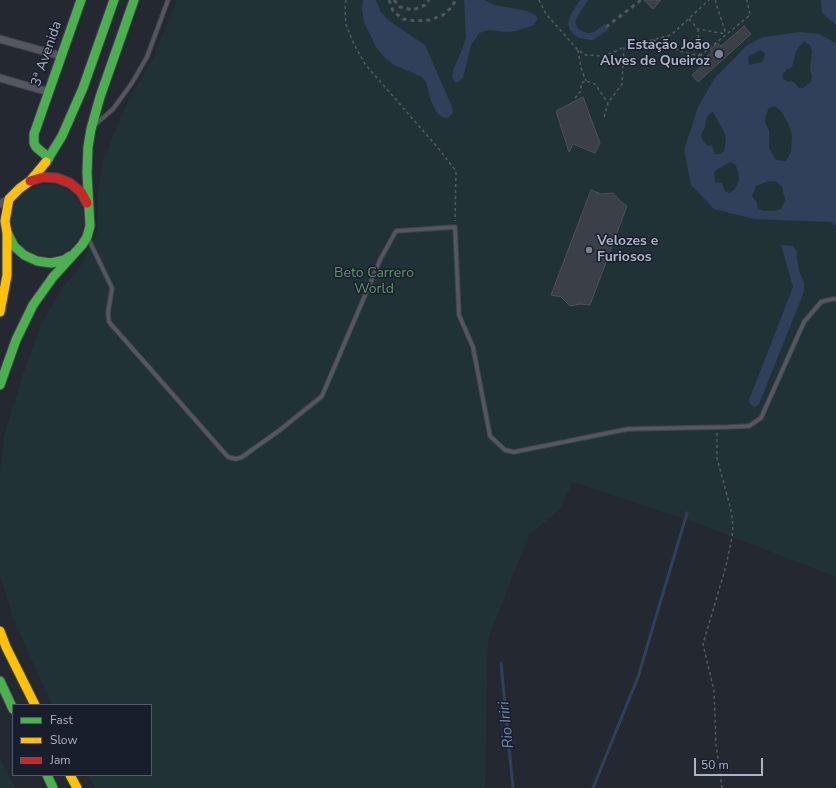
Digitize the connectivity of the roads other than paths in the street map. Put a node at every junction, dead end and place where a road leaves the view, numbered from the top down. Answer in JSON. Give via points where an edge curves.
{"nodes":[{"id":1,"x":81,"y":0,"type":"edge"},
{"id":2,"x":114,"y":0,"type":"edge"},
{"id":3,"x":134,"y":0,"type":"edge"},
{"id":4,"x":168,"y":0,"type":"edge"},
{"id":5,"x":0,"y":39,"type":"edge"},
{"id":6,"x":61,"y":56,"type":"junction"},
{"id":7,"x":0,"y":78,"type":"edge"},
{"id":8,"x":49,"y":92,"type":"junction"},
{"id":9,"x":91,"y":129,"type":"junction"},
{"id":10,"x":49,"y":158,"type":"junction"},
{"id":11,"x":30,"y":181,"type":"junction"},
{"id":12,"x":9,"y":199,"type":"junction"},
{"id":13,"x":0,"y":204,"type":"edge"},
{"id":14,"x":88,"y":204,"type":"junction"},
{"id":15,"x":4,"y":231,"type":"edge"},
{"id":16,"x":87,"y":237,"type":"junction"},
{"id":17,"x":76,"y":252,"type":"junction"},
{"id":18,"x":836,"y":299,"type":"edge"},
{"id":19,"x":0,"y":312,"type":"edge"},
{"id":20,"x":0,"y":385,"type":"edge"},
{"id":21,"x":0,"y":631,"type":"edge"},
{"id":22,"x":0,"y":681,"type":"edge"},
{"id":23,"x":34,"y":704,"type":"edge"},
{"id":24,"x":12,"y":707,"type":"edge"},
{"id":25,"x":47,"y":776,"type":"edge"},
{"id":26,"x":71,"y":776,"type":"edge"},
{"id":27,"x":53,"y":788,"type":"edge"},
{"id":28,"x":77,"y":788,"type":"edge"}],
"edges":[{"from":1,"to":6,"type":"main road","name":"3ª Avenida"},
{"from":2,"to":10,"type":"main road","via":[[74,112]]},
{"from":3,"to":9,"type":"main road"},
{"from":4,"to":9,"type":"lane","via":[[147,57],[132,83],[113,109]]},
{"from":5,"to":6,"type":"street"},
{"from":6,"to":8,"type":"main road","name":"3ª Avenida"},
{"from":7,"to":8,"type":"street"},
{"from":8,"to":10,"type":"main road","name":"3ª Avenida","via":[[34,134],[34,143],[39,151]]},
{"from":9,"to":14,"type":"main road","via":[[88,147]]},
{"from":10,"to":11,"type":"main road"},
{"from":11,"to":12,"type":"main road"},
{"from":11,"to":14,"type":"main road","via":[[43,177],[57,178],[70,183]]},
{"from":12,"to":13,"type":"street"},
{"from":12,"to":15,"type":"main road"},
{"from":14,"to":16,"type":"main road","via":[[90,220]]},
{"from":15,"to":17,"type":"main road","via":[[14,246],[24,255],[37,261],[50,263],[64,260]]},
{"from":15,"to":19,"type":"main road","via":[[7,275]]},
{"from":16,"to":17,"type":"main road"},
{"from":16,"to":18,"type":"lane","via":[[112,288],[109,322],[228,457],[236,459],[280,430],[322,396],[381,258],[396,231],[455,227],[459,316],[473,347],[490,436],[505,450],[514,452],[628,430],[749,426],[761,418],[804,322],[821,302]]},
{"from":17,"to":20,"type":"main road","via":[[33,304],[16,340]]},
{"from":21,"to":23,"type":"main road"},
{"from":22,"to":24,"type":"main road"},
{"from":25,"to":27,"type":"main road"},
{"from":26,"to":28,"type":"main road"}]}
